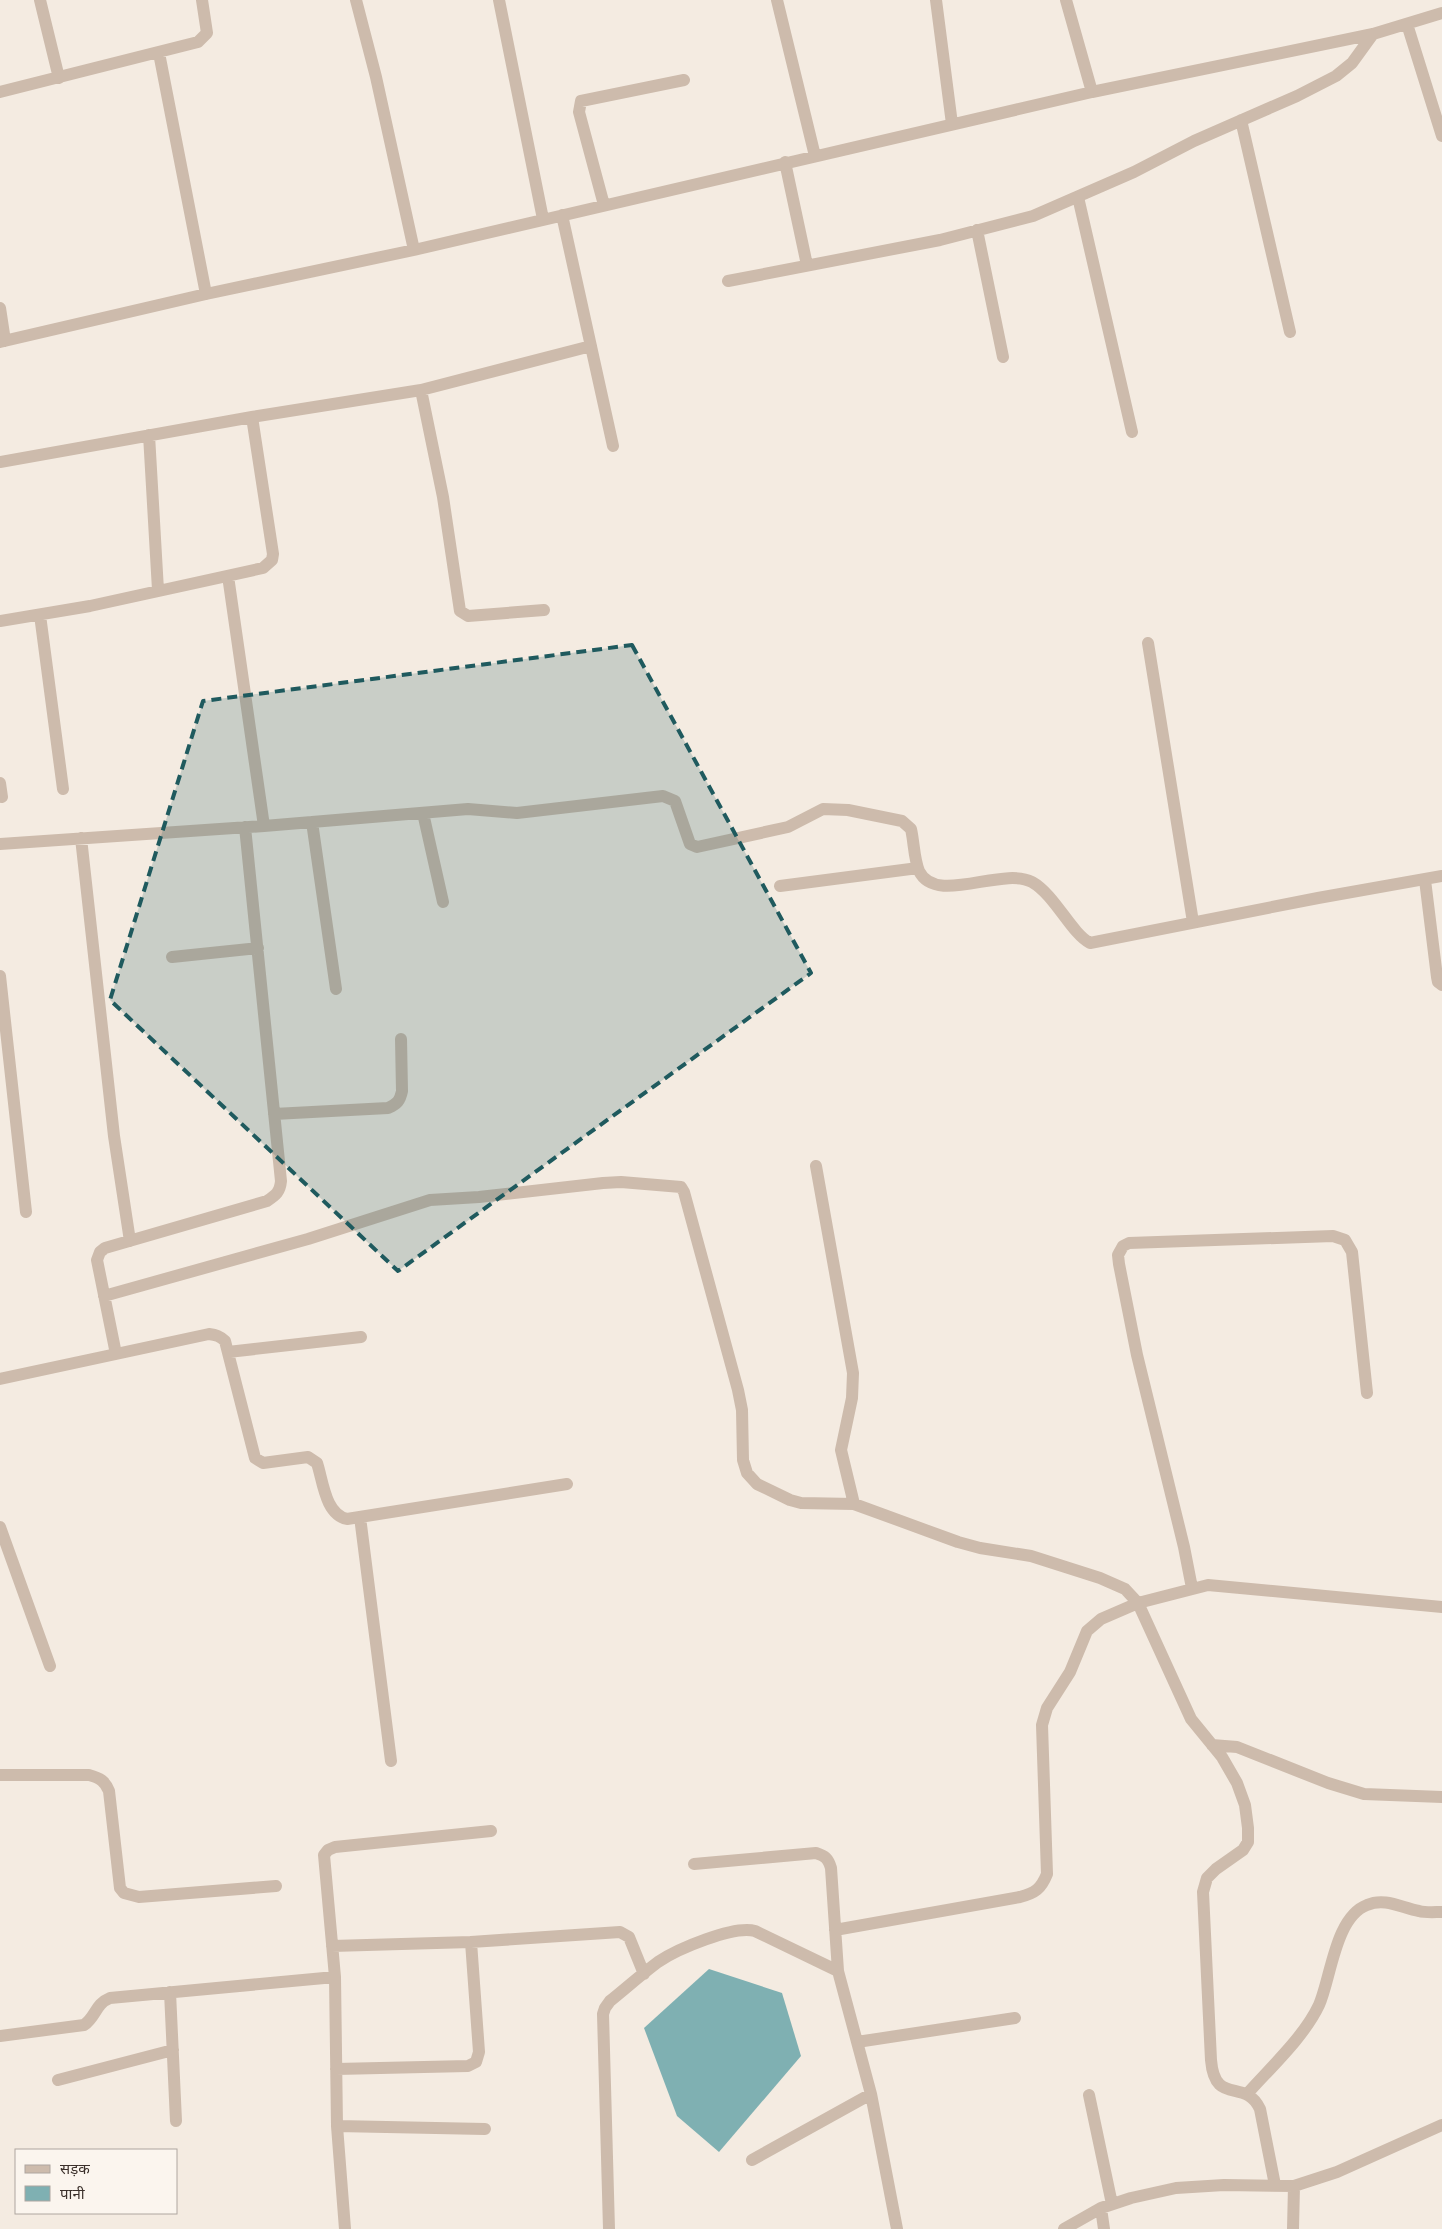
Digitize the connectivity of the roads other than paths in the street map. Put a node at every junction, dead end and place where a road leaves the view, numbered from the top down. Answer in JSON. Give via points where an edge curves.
{"nodes":[{"id":1,"x":40,"y":0,"type":"edge"},
{"id":2,"x":202,"y":0,"type":"edge"},
{"id":3,"x":356,"y":0,"type":"edge"},
{"id":4,"x":499,"y":0,"type":"edge"},
{"id":5,"x":777,"y":0,"type":"edge"},
{"id":6,"x":936,"y":0,"type":"edge"},
{"id":7,"x":1066,"y":0,"type":"edge"},
{"id":8,"x":1442,"y":14,"type":"edge"},
{"id":9,"x":1407,"y":24,"type":"junction"},
{"id":10,"x":1373,"y":34,"type":"junction"},
{"id":11,"x":160,"y":52,"type":"junction"},
{"id":12,"x":59,"y":78,"type":"junction"},
{"id":13,"x":684,"y":80,"type":"dead end"},
{"id":14,"x":0,"y":92,"type":"edge"},
{"id":15,"x":1092,"y":92,"type":"junction"},
{"id":16,"x":1241,"y":120,"type":"junction"},
{"id":17,"x":952,"y":124,"type":"junction"},
{"id":18,"x":1442,"y":136,"type":"edge"},
{"id":19,"x":815,"y":156,"type":"junction"},
{"id":20,"x":785,"y":162,"type":"junction"},
{"id":21,"x":1078,"y":197,"type":"junction"},
{"id":22,"x":604,"y":205,"type":"junction"},
{"id":23,"x":562,"y":215,"type":"junction"},
{"id":24,"x":543,"y":219,"type":"junction"},
{"id":25,"x":977,"y":230,"type":"junction"},
{"id":26,"x":414,"y":250,"type":"junction"},
{"id":27,"x":807,"y":265,"type":"junction"},
{"id":28,"x":728,"y":281,"type":"dead end"},
{"id":29,"x":206,"y":294,"type":"junction"},
{"id":30,"x":0,"y":308,"type":"edge"},
{"id":31,"x":1290,"y":332,"type":"dead end"},
{"id":32,"x":2,"y":342,"type":"edge"},
{"id":33,"x":591,"y":346,"type":"junction"},
{"id":34,"x":1002,"y":357,"type":"dead end"},
{"id":35,"x":421,"y":390,"type":"junction"},
{"id":36,"x":252,"y":417,"type":"junction"},
{"id":37,"x":1132,"y":432,"type":"dead end"},
{"id":38,"x":149,"y":435,"type":"junction"},
{"id":39,"x":613,"y":446,"type":"dead end"},
{"id":40,"x":0,"y":462,"type":"edge"},
{"id":41,"x":228,"y":576,"type":"junction"},
{"id":42,"x":158,"y":590,"type":"junction"},
{"id":43,"x":544,"y":610,"type":"dead end"},
{"id":44,"x":40,"y":615,"type":"junction"},
{"id":45,"x":0,"y":621,"type":"edge"},
{"id":46,"x":1148,"y":643,"type":"dead end"},
{"id":47,"x":0,"y":783,"type":"edge"},
{"id":48,"x":64,"y":789,"type":"dead end"},
{"id":49,"x":2,"y":797,"type":"dead end"},
{"id":50,"x":423,"y":813,"type":"junction"},
{"id":51,"x":312,"y":822,"type":"junction"},
{"id":52,"x":264,"y":826,"type":"junction"},
{"id":53,"x":245,"y":827,"type":"junction"},
{"id":54,"x":81,"y":838,"type":"junction"},
{"id":55,"x":0,"y":844,"type":"edge"},
{"id":56,"x":918,"y":868,"type":"junction"},
{"id":57,"x":1442,"y":876,"type":"edge"},
{"id":58,"x":1424,"y":880,"type":"junction"},
{"id":59,"x":780,"y":886,"type":"dead end"},
{"id":60,"x":443,"y":902,"type":"dead end"},
{"id":61,"x":1193,"y":922,"type":"junction"},
{"id":62,"x":258,"y":948,"type":"junction"},
{"id":63,"x":172,"y":958,"type":"dead end"},
{"id":64,"x":0,"y":976,"type":"edge"},
{"id":65,"x":1442,"y":985,"type":"edge"},
{"id":66,"x":336,"y":989,"type":"dead end"},
{"id":67,"x":401,"y":1040,"type":"dead end"},
{"id":68,"x":274,"y":1114,"type":"junction"},
{"id":69,"x":816,"y":1166,"type":"dead end"},
{"id":70,"x":26,"y":1212,"type":"dead end"},
{"id":71,"x":130,"y":1241,"type":"junction"},
{"id":72,"x":104,"y":1296,"type":"junction"},
{"id":73,"x":361,"y":1337,"type":"dead end"},
{"id":74,"x":228,"y":1352,"type":"junction"},
{"id":75,"x":116,"y":1354,"type":"junction"},
{"id":76,"x":0,"y":1379,"type":"edge"},
{"id":77,"x":1367,"y":1392,"type":"dead end"},
{"id":78,"x":566,"y":1484,"type":"dead end"},
{"id":79,"x":854,"y":1504,"type":"junction"},
{"id":80,"x":360,"y":1516,"type":"junction"},
{"id":81,"x":0,"y":1527,"type":"edge"},
{"id":82,"x":1192,"y":1588,"type":"junction"},
{"id":83,"x":1138,"y":1603,"type":"junction"},
{"id":84,"x":1442,"y":1607,"type":"edge"},
{"id":85,"x":50,"y":1666,"type":"dead end"},
{"id":86,"x":1212,"y":1745,"type":"junction"},
{"id":87,"x":391,"y":1761,"type":"dead end"},
{"id":88,"x":0,"y":1775,"type":"edge"},
{"id":89,"x":1442,"y":1797,"type":"edge"},
{"id":90,"x":491,"y":1831,"type":"dead end"},
{"id":91,"x":694,"y":1864,"type":"dead end"},
{"id":92,"x":276,"y":1886,"type":"dead end"},
{"id":93,"x":1442,"y":1912,"type":"edge"},
{"id":94,"x":836,"y":1930,"type":"junction"},
{"id":95,"x":471,"y":1942,"type":"junction"},
{"id":96,"x":332,"y":1946,"type":"junction"},
{"id":97,"x":838,"y":1971,"type":"junction"},
{"id":98,"x":644,"y":1974,"type":"junction"},
{"id":99,"x":335,"y":1977,"type":"junction"},
{"id":100,"x":170,"y":1992,"type":"junction"},
{"id":101,"x":1015,"y":2018,"type":"dead end"},
{"id":102,"x":0,"y":2036,"type":"edge"},
{"id":103,"x":857,"y":2042,"type":"junction"},
{"id":104,"x":173,"y":2050,"type":"junction"},
{"id":105,"x":336,"y":2069,"type":"junction"},
{"id":106,"x":58,"y":2080,"type":"dead end"},
{"id":107,"x":871,"y":2094,"type":"junction"},
{"id":108,"x":1247,"y":2094,"type":"junction"},
{"id":109,"x":1089,"y":2095,"type":"dead end"},
{"id":110,"x":176,"y":2121,"type":"dead end"},
{"id":111,"x":1442,"y":2125,"type":"edge"},
{"id":112,"x":337,"y":2126,"type":"junction"},
{"id":113,"x":485,"y":2129,"type":"dead end"},
{"id":114,"x":752,"y":2160,"type":"dead end"},
{"id":115,"x":1275,"y":2186,"type":"junction"},
{"id":116,"x":1294,"y":2186,"type":"junction"},
{"id":117,"x":1107,"y":2206,"type":"junction"},
{"id":118,"x":345,"y":2229,"type":"edge"},
{"id":119,"x":609,"y":2229,"type":"edge"},
{"id":120,"x":897,"y":2229,"type":"edge"},
{"id":121,"x":1064,"y":2229,"type":"edge"},
{"id":122,"x":1104,"y":2229,"type":"edge"},
{"id":123,"x":1293,"y":2229,"type":"edge"}],
"edges":[{"from":1,"to":12,"type":"street"},
{"from":2,"to":11,"type":"street","via":[[207,26],[205,38]]},
{"from":3,"to":26,"type":"street"},
{"from":4,"to":24,"type":"street"},
{"from":5,"to":19,"type":"street"},
{"from":6,"to":17,"type":"street"},
{"from":7,"to":15,"type":"street"},
{"from":8,"to":9,"type":"street"},
{"from":9,"to":10,"type":"street"},
{"from":9,"to":18,"type":"street"},
{"from":10,"to":15,"type":"street"},
{"from":10,"to":16,"type":"street","via":[[1352,63],[1336,76]]},
{"from":11,"to":12,"type":"street"},
{"from":11,"to":29,"type":"street"},
{"from":12,"to":14,"type":"street"},
{"from":13,"to":22,"type":"street","via":[[581,101],[579,112]]},
{"from":15,"to":17,"type":"street"},
{"from":16,"to":21,"type":"street"},
{"from":16,"to":31,"type":"street"},
{"from":17,"to":19,"type":"street"},
{"from":19,"to":20,"type":"street"},
{"from":20,"to":22,"type":"street"},
{"from":20,"to":27,"type":"street"},
{"from":21,"to":25,"type":"street","via":[[1033,216]]},
{"from":21,"to":37,"type":"street"},
{"from":22,"to":23,"type":"street"},
{"from":23,"to":24,"type":"street"},
{"from":23,"to":33,"type":"street"},
{"from":24,"to":26,"type":"street"},
{"from":25,"to":27,"type":"street"},
{"from":25,"to":34,"type":"street"},
{"from":26,"to":29,"type":"street"},
{"from":27,"to":28,"type":"street"},
{"from":29,"to":32,"type":"street"},
{"from":30,"to":32,"type":"street"},
{"from":33,"to":35,"type":"street"},
{"from":33,"to":39,"type":"street"},
{"from":35,"to":36,"type":"street"},
{"from":35,"to":43,"type":"street","via":[[443,497],[460,611],[468,616]]},
{"from":36,"to":38,"type":"street"},
{"from":36,"to":41,"type":"street","via":[[273,554],[269,565],[263,568]]},
{"from":38,"to":40,"type":"street"},
{"from":38,"to":42,"type":"street"},
{"from":41,"to":42,"type":"street"},
{"from":41,"to":52,"type":"street"},
{"from":42,"to":44,"type":"street"},
{"from":44,"to":45,"type":"street"},
{"from":44,"to":48,"type":"street"},
{"from":46,"to":61,"type":"street"},
{"from":47,"to":49,"type":"street"},
{"from":50,"to":51,"type":"street"},
{"from":50,"to":56,"type":"street","via":[[468,809],[517,813],[663,796],[675,801],[690,844],[697,847],[788,827],[814,812],[832,808],[909,825]]},
{"from":50,"to":60,"type":"street"},
{"from":51,"to":52,"type":"street"},
{"from":51,"to":66,"type":"street"},
{"from":52,"to":53,"type":"street"},
{"from":53,"to":54,"type":"street"},
{"from":53,"to":62,"type":"street"},
{"from":54,"to":55,"type":"street"},
{"from":54,"to":71,"type":"street","via":[[114,1136]]},
{"from":56,"to":59,"type":"street"},
{"from":56,"to":61,"type":"street","via":[[927,880],[941,886],[1004,877],[1018,877],[1031,882],[1062,911],[1084,940],[1090,942]]},
{"from":57,"to":58,"type":"street"},
{"from":58,"to":61,"type":"street"},
{"from":58,"to":65,"type":"street","via":[[1437,977]]},
{"from":62,"to":63,"type":"street"},
{"from":62,"to":68,"type":"street"},
{"from":64,"to":70,"type":"street"},
{"from":67,"to":68,"type":"street","via":[[402,1091],[396,1104],[388,1108]]},
{"from":68,"to":71,"type":"street","via":[[281,1180],[276,1195],[267,1201]]},
{"from":69,"to":79,"type":"street","via":[[853,1373],[852,1398],[841,1450]]},
{"from":71,"to":72,"type":"street","via":[[100,1252],[97,1260]]},
{"from":72,"to":75,"type":"street"},
{"from":72,"to":79,"type":"street","via":[[308,1239],[430,1200],[603,1183],[677,1186],[684,1192],[738,1390],[742,1410],[743,1460],[747,1473],[757,1484],[790,1500]]},
{"from":73,"to":74,"type":"street"},
{"from":74,"to":75,"type":"street","via":[[222,1338],[209,1334]]},
{"from":74,"to":80,"type":"street","via":[[255,1458],[263,1463],[313,1459],[317,1462],[335,1514],[347,1519]]},
{"from":75,"to":76,"type":"street"},
{"from":77,"to":82,"type":"street","via":[[1352,1252],[1345,1240],[1323,1236],[1130,1243],[1123,1246],[1118,1264]]},
{"from":78,"to":80,"type":"street"},
{"from":79,"to":83,"type":"street","via":[[958,1542],[1032,1556],[1100,1578],[1124,1589]]},
{"from":80,"to":87,"type":"street"},
{"from":81,"to":85,"type":"street"},
{"from":82,"to":83,"type":"street"},
{"from":82,"to":84,"type":"street","via":[[1224,1586]]},
{"from":83,"to":86,"type":"street","via":[[1191,1719]]},
{"from":83,"to":94,"type":"street","via":[[1101,1619],[1087,1631],[1070,1672],[1047,1708],[1042,1725],[1047,1874],[1035,1893]]},
{"from":86,"to":89,"type":"street","via":[[1238,1747],[1364,1794]]},
{"from":86,"to":108,"type":"street","via":[[1237,1783],[1245,1805],[1248,1842],[1243,1850],[1216,1869],[1208,1878],[1203,1892],[1212,2074],[1223,2088]]},
{"from":88,"to":92,"type":"street","via":[[89,1775],[106,1783],[110,1791],[120,1888],[130,1896]]},
{"from":90,"to":96,"type":"street","via":[[328,1850],[323,1862]]},
{"from":91,"to":94,"type":"street","via":[[816,1853],[824,1856],[831,1868]]},
{"from":93,"to":108,"type":"street","via":[[1420,1912],[1382,1902],[1367,1905],[1354,1915],[1338,1939],[1318,2005],[1302,2032]]},
{"from":94,"to":97,"type":"street"},
{"from":95,"to":96,"type":"street"},
{"from":95,"to":98,"type":"street","via":[[620,1932],[629,1937]]},
{"from":95,"to":105,"type":"street","via":[[479,2052],[476,2062],[468,2066]]},
{"from":96,"to":99,"type":"street"},
{"from":97,"to":98,"type":"street","via":[[748,1929],[740,1929],[696,1944],[660,1961]]},
{"from":97,"to":103,"type":"street"},
{"from":98,"to":119,"type":"street","via":[[610,2001],[603,2014]]},
{"from":99,"to":100,"type":"street"},
{"from":99,"to":105,"type":"street"},
{"from":100,"to":102,"type":"street","via":[[110,1998],[101,2002],[84,2025]]},
{"from":100,"to":104,"type":"street"},
{"from":101,"to":103,"type":"street"},
{"from":103,"to":107,"type":"street"},
{"from":104,"to":106,"type":"street"},
{"from":104,"to":110,"type":"street"},
{"from":105,"to":112,"type":"street"},
{"from":107,"to":114,"type":"street"},
{"from":107,"to":120,"type":"street"},
{"from":108,"to":115,"type":"street","via":[[1260,2109]]},
{"from":109,"to":117,"type":"street"},
{"from":111,"to":116,"type":"street","via":[[1337,2172]]},
{"from":112,"to":113,"type":"street"},
{"from":112,"to":118,"type":"street"},
{"from":115,"to":116,"type":"street"},
{"from":115,"to":117,"type":"street","via":[[1176,2188]]},
{"from":116,"to":123,"type":"street"},
{"from":117,"to":121,"type":"street"},
{"from":117,"to":122,"type":"street"}]}
